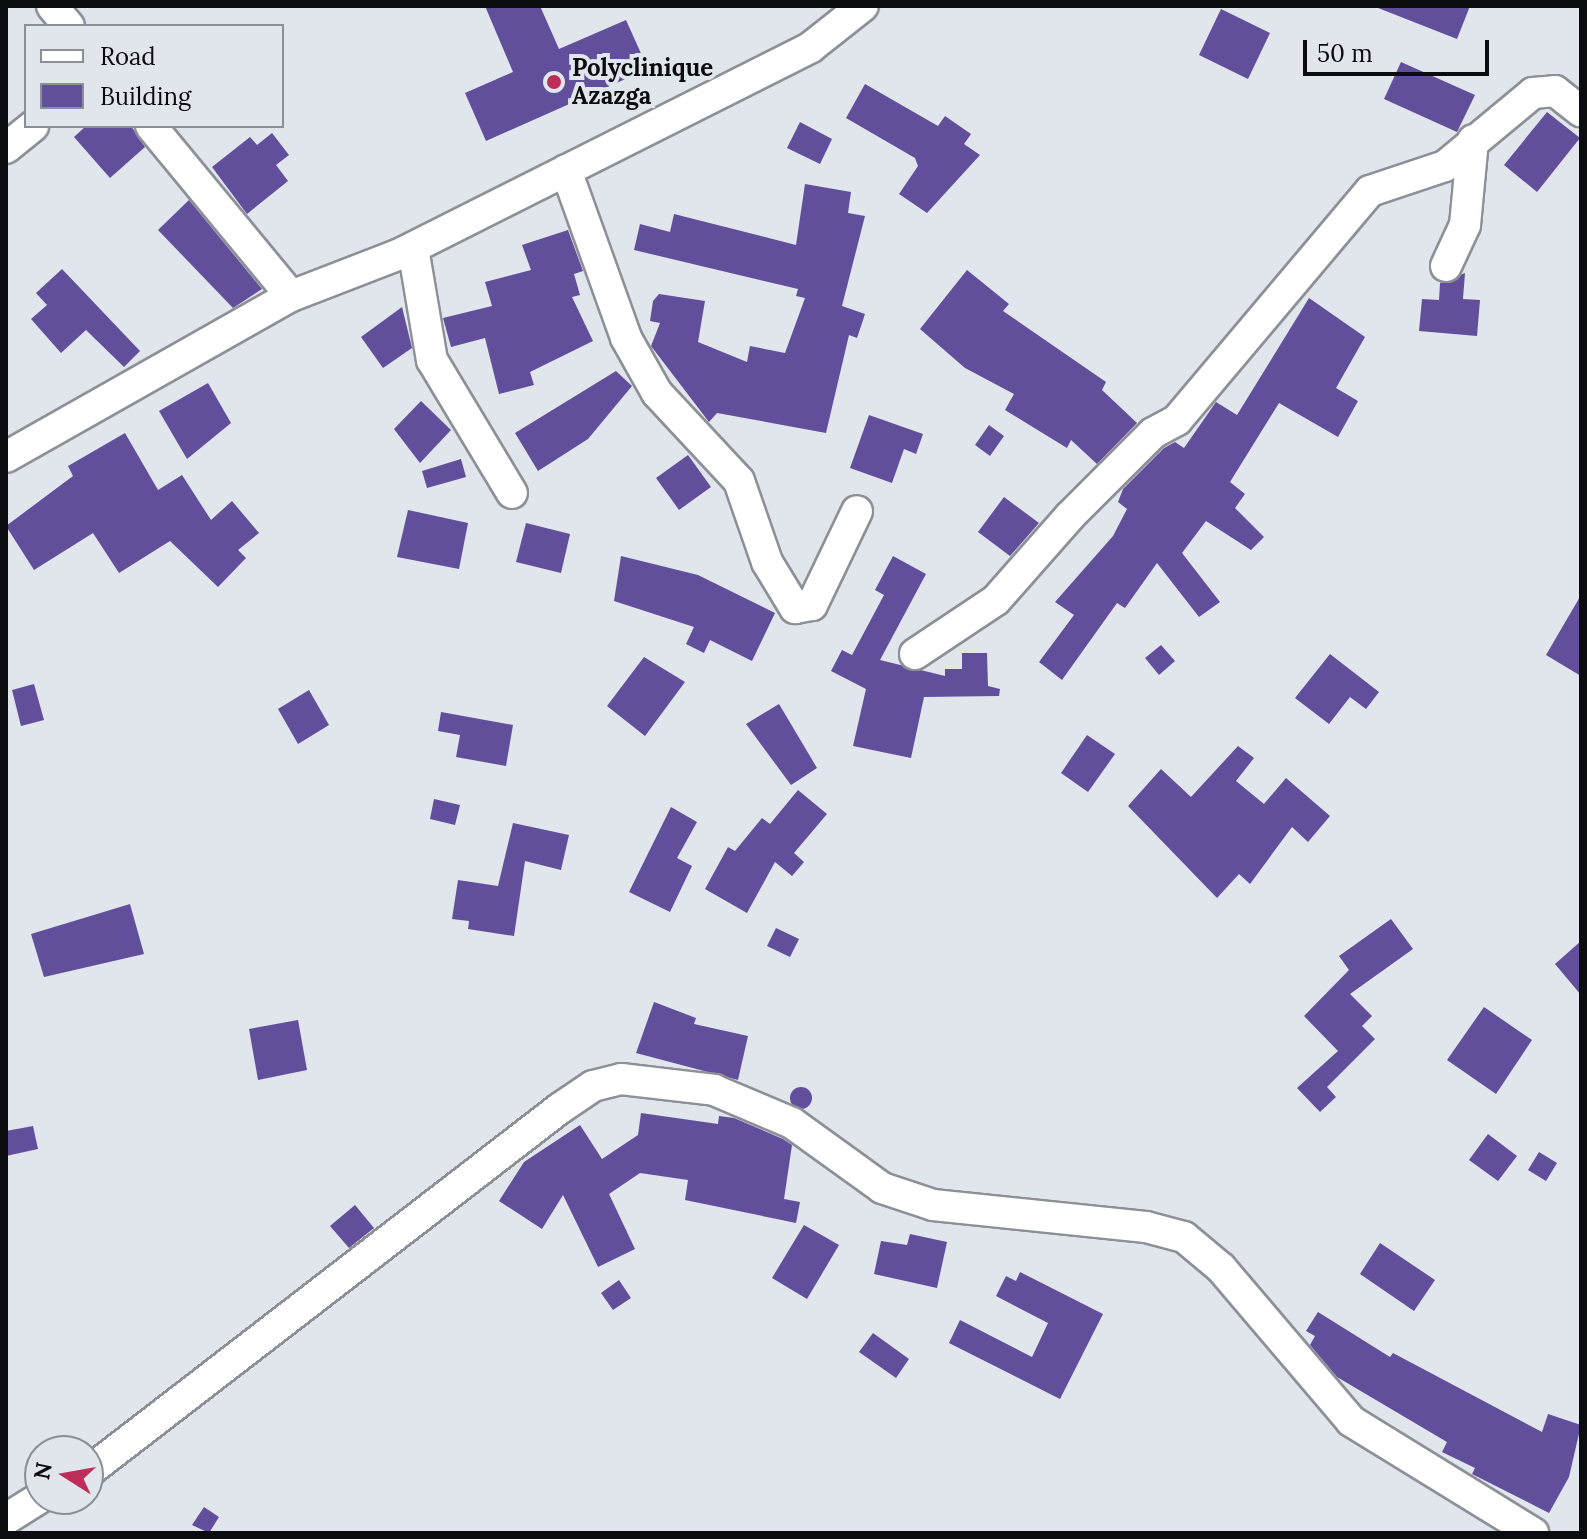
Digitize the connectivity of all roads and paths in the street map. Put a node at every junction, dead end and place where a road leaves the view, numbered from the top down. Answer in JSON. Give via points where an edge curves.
{"nodes":[{"id":1,"x":52,"y":6,"type":"edge"},
{"id":2,"x":863,"y":6,"type":"edge"},
{"id":3,"x":67,"y":24,"type":"edge"},
{"id":4,"x":1581,"y":111,"type":"edge"},
{"id":5,"x":31,"y":128,"type":"edge"},
{"id":6,"x":153,"y":128,"type":"edge"},
{"id":7,"x":1473,"y":140,"type":"junction"},
{"id":8,"x":6,"y":148,"type":"edge"},
{"id":9,"x":566,"y":170,"type":"junction"},
{"id":10,"x":413,"y":248,"type":"junction"},
{"id":11,"x":1446,"y":266,"type":"dead end"},
{"id":12,"x":291,"y":296,"type":"junction"},
{"id":13,"x":6,"y":457,"type":"edge"},
{"id":14,"x":512,"y":493,"type":"dead end"},
{"id":15,"x":857,"y":511,"type":"dead end"},
{"id":16,"x":915,"y":654,"type":"dead end"},
{"id":17,"x":104,"y":1460,"type":"edge"},
{"id":18,"x":24,"y":1508,"type":"edge"},
{"id":19,"x":6,"y":1519,"type":"edge"},
{"id":20,"x":1533,"y":1533,"type":"edge"}],
"edges":[{"from":1,"to":3,"type":"street"},
{"from":2,"to":9,"type":"street","via":[[811,47]]},
{"from":4,"to":7,"type":"street","via":[[1542,90]]},
{"from":5,"to":8,"type":"street"},
{"from":6,"to":12,"type":"street"},
{"from":7,"to":11,"type":"street","via":[[1465,225]]},
{"from":7,"to":16,"type":"street","via":[[1445,166],[1370,191],[1177,420],[1153,433],[996,600]]},
{"from":9,"to":10,"type":"street"},
{"from":9,"to":15,"type":"street","via":[[626,338],[657,393],[739,481],[767,562],[795,608],[812,605]]},
{"from":10,"to":12,"type":"street"},
{"from":10,"to":14,"type":"street","via":[[432,360]]},
{"from":12,"to":13,"type":"street"},
{"from":17,"to":20,"type":"street","via":[[549,1117],[593,1086],[621,1079],[714,1090],[792,1123],[882,1188],[933,1205],[1146,1227],[1184,1237],[1221,1268],[1351,1421]]},
{"from":18,"to":19,"type":"street"}]}
